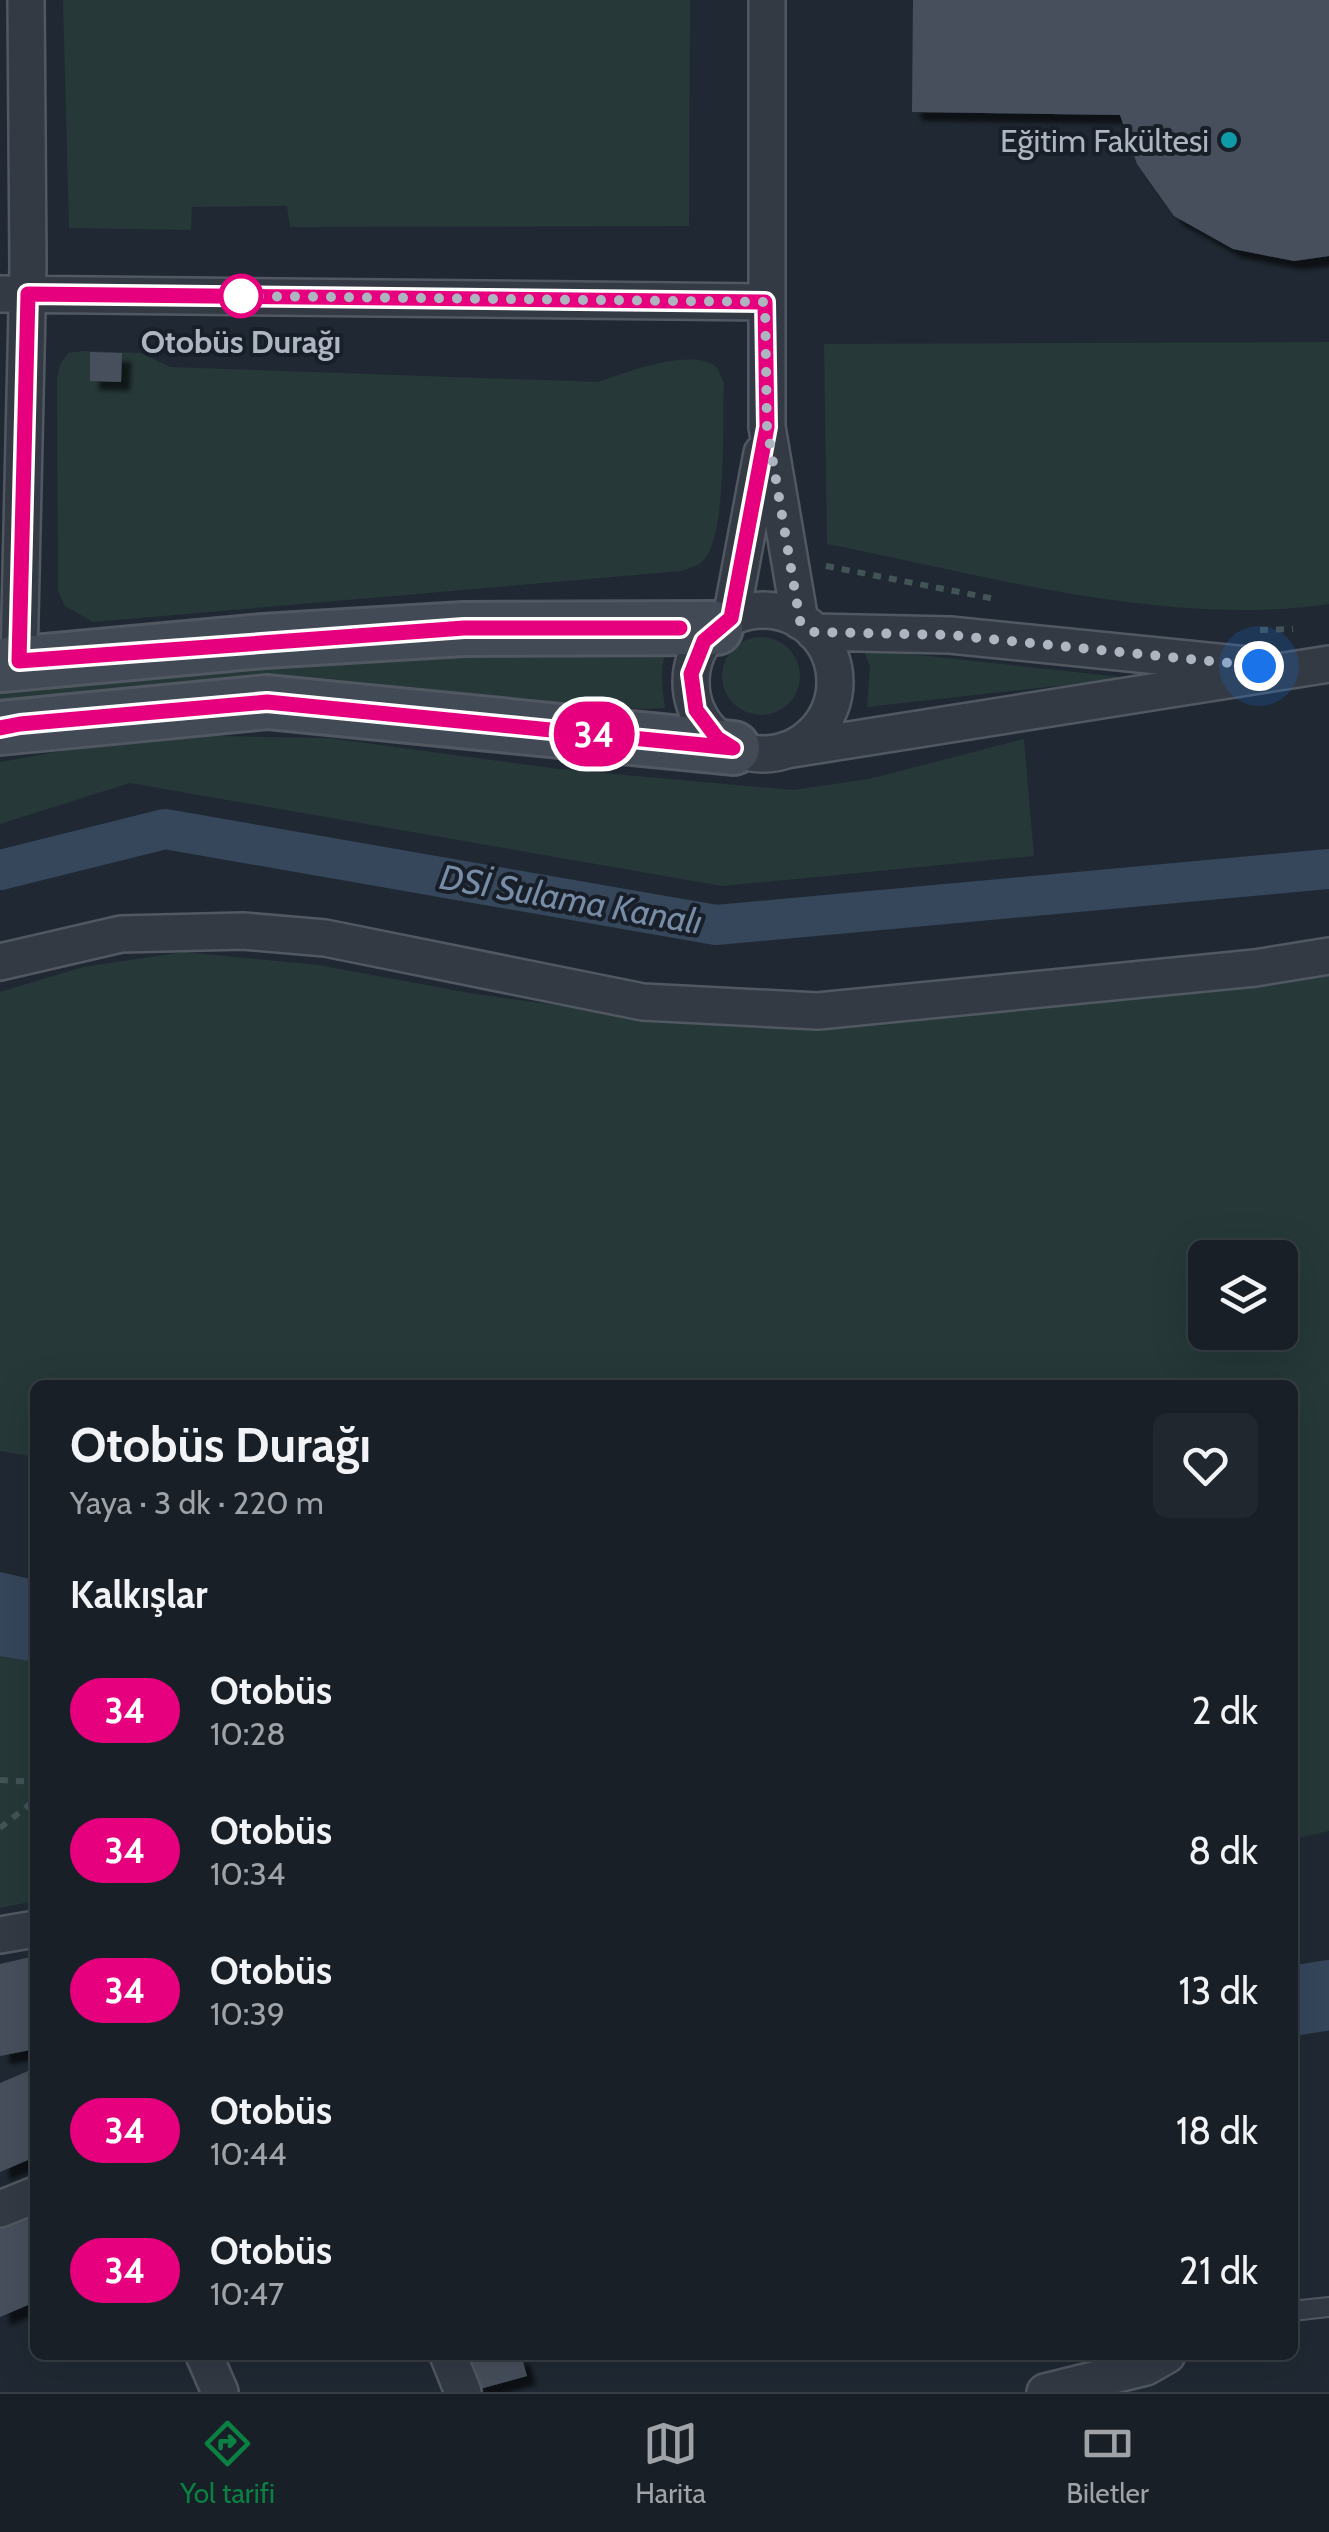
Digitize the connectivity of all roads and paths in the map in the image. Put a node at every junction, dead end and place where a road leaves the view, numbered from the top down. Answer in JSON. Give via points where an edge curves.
{"nodes":[{"id":1,"x":26,"y":0,"type":"edge"},
{"id":2,"x":767,"y":0,"type":"edge"},
{"id":3,"x":14,"y":294,"type":"edge"},
{"id":4,"x":765,"y":302,"type":"junction"},
{"id":5,"x":767,"y":427,"type":"junction"},
{"id":6,"x":723,"y":623,"type":"junction"},
{"id":7,"x":807,"y":627,"type":"junction"},
{"id":8,"x":9,"y":663,"type":"edge"},
{"id":9,"x":1313,"y":667,"type":"edge"},
{"id":10,"x":0,"y":728,"type":"edge"},
{"id":11,"x":733,"y":748,"type":"junction"},
{"id":12,"x":786,"y":750,"type":"junction"},
{"id":13,"x":1329,"y":956,"type":"edge"},
{"id":14,"x":0,"y":962,"type":"edge"},
{"id":15,"x":0,"y":1780,"type":"edge"},
{"id":16,"x":30,"y":1782,"type":"edge"},
{"id":17,"x":30,"y":1804,"type":"edge"},
{"id":18,"x":0,"y":1828,"type":"edge"},
{"id":19,"x":30,"y":1930,"type":"edge"},
{"id":20,"x":0,"y":1935,"type":"edge"},
{"id":21,"x":30,"y":2197,"type":"edge"},
{"id":22,"x":0,"y":2208,"type":"edge"},
{"id":23,"x":1329,"y":2307,"type":"edge"},
{"id":24,"x":1298,"y":2310,"type":"edge"},
{"id":25,"x":450,"y":2360,"type":"edge"},
{"id":26,"x":1157,"y":2360,"type":"edge"},
{"id":27,"x":463,"y":2392,"type":"edge"},
{"id":28,"x":1046,"y":2392,"type":"edge"}],
"edges":[{"from":1,"to":3,"type":"street"},
{"from":2,"to":4,"type":"street"},
{"from":3,"to":4,"type":"street"},
{"from":3,"to":8,"type":"street"},
{"from":4,"to":5,"type":"street"},
{"from":5,"to":6,"type":"street"},
{"from":5,"to":7,"type":"street"},
{"from":6,"to":7,"type":"street","via":[[766,610]]},
{"from":6,"to":8,"type":"street","via":[[464,628]]},
{"from":6,"to":11,"type":"street","via":[[695,656],[691,692],[705,725]]},
{"from":7,"to":9,"type":"street"},
{"from":7,"to":12,"type":"street","via":[[832,664],[833,699],[816,731]]},
{"from":9,"to":12,"type":"street"},
{"from":10,"to":11,"type":"street","via":[[267,702]]},
{"from":11,"to":12,"type":"street"},
{"from":13,"to":14,"type":"street","via":[[818,1011],[643,1002],[325,938],[243,931],[121,934]]},
{"from":15,"to":16,"type":"path"},
{"from":17,"to":18,"type":"path"},
{"from":19,"to":20,"type":"street"},
{"from":21,"to":22,"type":"street"},
{"from":23,"to":24,"type":"lane"},
{"from":25,"to":27,"type":"street"},
{"from":26,"to":28,"type":"street"}]}
